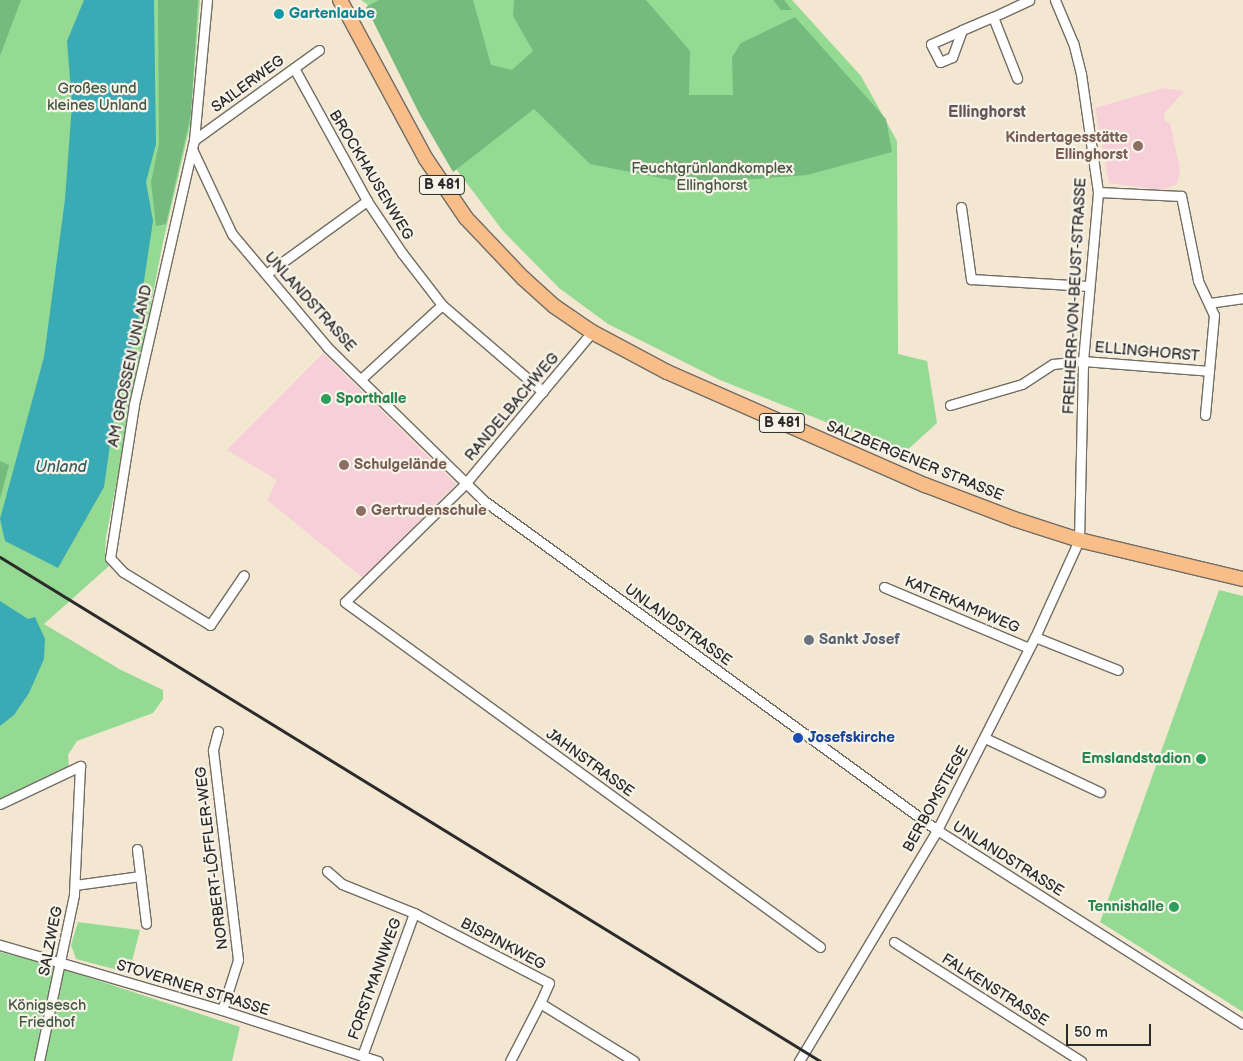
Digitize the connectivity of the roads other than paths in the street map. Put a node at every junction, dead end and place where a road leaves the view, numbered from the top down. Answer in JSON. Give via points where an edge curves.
{"nodes":[{"id":1,"x":206,"y":0,"type":"edge"},
{"id":2,"x":340,"y":0,"type":"edge"},
{"id":3,"x":1029,"y":0,"type":"edge"},
{"id":4,"x":1055,"y":0,"type":"edge"},
{"id":5,"x":993,"y":17,"type":"junction"},
{"id":6,"x":962,"y":30,"type":"dead end"},
{"id":7,"x":319,"y":50,"type":"dead end"},
{"id":8,"x":294,"y":68,"type":"junction"},
{"id":9,"x":1017,"y":78,"type":"dead end"},
{"id":10,"x":193,"y":144,"type":"junction"},
{"id":11,"x":1098,"y":192,"type":"junction"},
{"id":12,"x":367,"y":202,"type":"junction"},
{"id":13,"x":961,"y":207,"type":"dead end"},
{"id":14,"x":266,"y":274,"type":"junction"},
{"id":15,"x":1088,"y":286,"type":"junction"},
{"id":16,"x":1243,"y":298,"type":"edge"},
{"id":17,"x":1209,"y":303,"type":"junction"},
{"id":18,"x":442,"y":305,"type":"junction"},
{"id":19,"x":592,"y":332,"type":"junction"},
{"id":20,"x":1083,"y":361,"type":"junction"},
{"id":21,"x":1209,"y":371,"type":"junction"},
{"id":22,"x":362,"y":378,"type":"junction"},
{"id":23,"x":543,"y":392,"type":"junction"},
{"id":24,"x":950,"y":405,"type":"dead end"},
{"id":25,"x":1205,"y":415,"type":"dead end"},
{"id":26,"x":465,"y":484,"type":"junction"},
{"id":27,"x":1079,"y":540,"type":"junction"},
{"id":28,"x":244,"y":574,"type":"dead end"},
{"id":29,"x":1243,"y":580,"type":"edge"},
{"id":30,"x":884,"y":587,"type":"dead end"},
{"id":31,"x":345,"y":602,"type":"joint"},
{"id":32,"x":1035,"y":637,"type":"junction"},
{"id":33,"x":1029,"y":648,"type":"junction"},
{"id":34,"x":1118,"y":670,"type":"dead end"},
{"id":35,"x":218,"y":731,"type":"dead end"},
{"id":36,"x":985,"y":738,"type":"junction"},
{"id":37,"x":1100,"y":792,"type":"dead end"},
{"id":38,"x":0,"y":804,"type":"edge"},
{"id":39,"x":937,"y":830,"type":"junction"},
{"id":40,"x":137,"y":849,"type":"dead end"},
{"id":41,"x":327,"y":871,"type":"dead end"},
{"id":42,"x":140,"y":876,"type":"junction"},
{"id":43,"x":75,"y":884,"type":"junction"},
{"id":44,"x":414,"y":912,"type":"junction"},
{"id":45,"x":146,"y":923,"type":"dead end"},
{"id":46,"x":894,"y":942,"type":"dead end"},
{"id":47,"x":0,"y":945,"type":"edge"},
{"id":48,"x":820,"y":947,"type":"dead end"},
{"id":49,"x":61,"y":963,"type":"junction"},
{"id":50,"x":540,"y":1003,"type":"junction"},
{"id":51,"x":222,"y":1010,"type":"junction"},
{"id":52,"x":1243,"y":1024,"type":"edge"},
{"id":53,"x":362,"y":1056,"type":"junction"},
{"id":54,"x":40,"y":1061,"type":"edge"},
{"id":55,"x":378,"y":1061,"type":"edge"},
{"id":56,"x":510,"y":1061,"type":"edge"},
{"id":57,"x":634,"y":1061,"type":"edge"},
{"id":58,"x":799,"y":1061,"type":"edge"},
{"id":59,"x":1081,"y":1061,"type":"edge"}],
"edges":[{"from":1,"to":10,"type":"street","name":"AM GROSSEN UNLAND"},
{"from":2,"to":19,"type":"main road","name":"SALZBERGENER STRASSE","number":"B 481","via":[[426,159],[466,218],[523,278],[554,306]]},
{"from":3,"to":5,"type":"street"},
{"from":4,"to":11,"type":"street","name":"FREIHERR-VON-BEUST-STRASSE","via":[[1073,43],[1081,74]]},
{"from":5,"to":6,"type":"street"},
{"from":5,"to":9,"type":"street"},
{"from":7,"to":8,"type":"street","name":"SAILERWEG"},
{"from":8,"to":10,"type":"street","name":"SAILERWEG"},
{"from":8,"to":12,"type":"street","name":"BROCKHAUSENWEG"},
{"from":10,"to":14,"type":"street","name":"UNLANDSTRASSE","via":[[232,234]]},
{"from":10,"to":28,"type":"street","name":"AM GROSSEN UNLAND","via":[[134,405],[110,558],[123,572],[210,625]]},
{"from":11,"to":15,"type":"street","name":"FREIHERR-VON-BEUST-STRASSE"},
{"from":11,"to":17,"type":"street","name":"ELLINGHORST","via":[[1181,196],[1198,280]]},
{"from":12,"to":14,"type":"street"},
{"from":12,"to":18,"type":"street","name":"BROCKHAUSENWEG"},
{"from":13,"to":15,"type":"street","via":[[971,279]]},
{"from":14,"to":22,"type":"street","name":"UNLANDSTRASSE","via":[[328,347]]},
{"from":15,"to":20,"type":"street","name":"FREIHERR-VON-BEUST-STRASSE"},
{"from":16,"to":17,"type":"street"},
{"from":17,"to":21,"type":"street","name":"ELLINGHORST","via":[[1214,315]]},
{"from":18,"to":22,"type":"street"},
{"from":18,"to":23,"type":"street","name":"BROCKHAUSENWEG"},
{"from":19,"to":23,"type":"street","name":"RANDELBACHWEG"},
{"from":19,"to":27,"type":"main road","name":"SALZBERGENER STRASSE","number":"B 481","via":[[667,372],[925,485]]},
{"from":20,"to":21,"type":"street","name":"ELLINGHORST"},
{"from":20,"to":24,"type":"street","name":"ELLINGHORST","via":[[1053,364],[1022,384],[984,398]]},
{"from":20,"to":27,"type":"street","name":"FREIHERR-VON-BEUST-STRASSE"},
{"from":21,"to":25,"type":"street","name":"ELLINGHORST"},
{"from":22,"to":26,"type":"street","name":"UNLANDSTRASSE"},
{"from":23,"to":26,"type":"street","name":"RANDELBACHWEG"},
{"from":26,"to":31,"type":"street","name":"RANDELBACHWEG"},
{"from":26,"to":39,"type":"street","name":"UNLANDSTRASSE"},
{"from":27,"to":29,"type":"main road","name":"SALZBERGENER STRASSE","number":"B 481"},
{"from":27,"to":32,"type":"street","name":"BERBOMSTIEGE"},
{"from":30,"to":33,"type":"street","name":"KATERKAMPWEG"},
{"from":31,"to":48,"type":"street","name":"JAHNSTRASSE"},
{"from":32,"to":33,"type":"street","name":"BERBOMSTIEGE"},
{"from":32,"to":34,"type":"street","name":"KATERKAMPWEG"},
{"from":33,"to":36,"type":"street","name":"BERBOMSTIEGE"},
{"from":35,"to":51,"type":"street","name":"NORBERT-LÖFFLER-WEG","via":[[213,750],[238,960]]},
{"from":36,"to":37,"type":"street"},
{"from":36,"to":39,"type":"street","name":"BERBOMSTIEGE"},
{"from":38,"to":43,"type":"street","name":"SALZWEG","via":[[80,766]]},
{"from":39,"to":52,"type":"street","name":"UNLANDSTRASSE"},
{"from":39,"to":58,"type":"street","name":"BERBOMSTIEGE"},
{"from":40,"to":42,"type":"street"},
{"from":41,"to":44,"type":"street","name":"BISPINKWEG","via":[[342,884]]},
{"from":42,"to":43,"type":"street"},
{"from":42,"to":45,"type":"street"},
{"from":43,"to":49,"type":"street","name":"SALZWEG"},
{"from":44,"to":50,"type":"street","name":"BISPINKWEG","via":[[550,983]]},
{"from":44,"to":53,"type":"street","name":"FORSTMANNWEG"},
{"from":46,"to":59,"type":"street","name":"FALKENSTRASSE"},
{"from":47,"to":49,"type":"street","name":"STOVERNER STRASSE"},
{"from":49,"to":51,"type":"street","name":"STOVERNER STRASSE"},
{"from":49,"to":54,"type":"street","name":"SALZWEG"},
{"from":50,"to":56,"type":"street"},
{"from":50,"to":57,"type":"street"},
{"from":51,"to":53,"type":"street","name":"STOVERNER STRASSE"},
{"from":53,"to":55,"type":"street","name":"STOVERNER STRASSE"}]}
